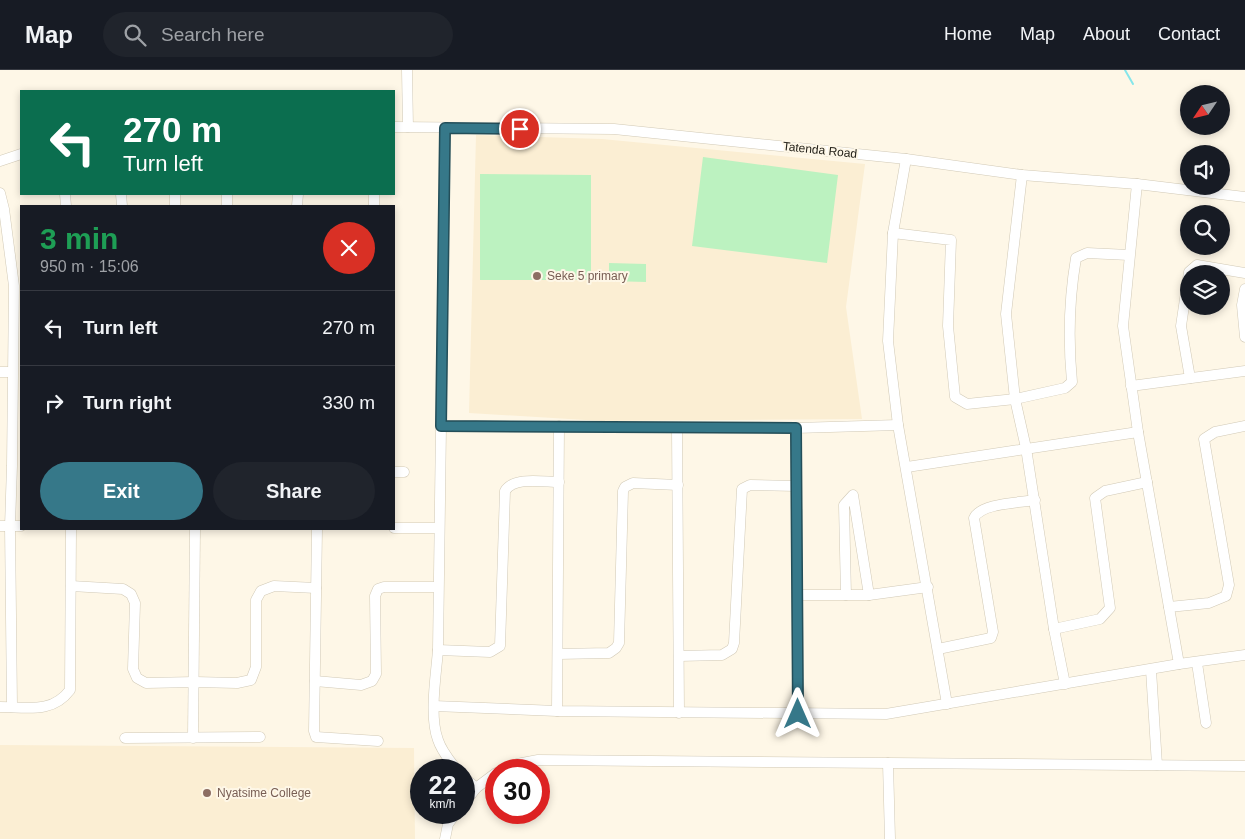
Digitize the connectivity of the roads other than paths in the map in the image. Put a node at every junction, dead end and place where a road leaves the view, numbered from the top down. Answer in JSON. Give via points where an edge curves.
{"nodes":[{"id":1,"x":407,"y":70,"type":"edge"},
{"id":2,"x":408,"y":126,"type":"junction"},
{"id":3,"x":395,"y":127,"type":"edge"},
{"id":4,"x":445,"y":128,"type":"junction"},
{"id":5,"x":20,"y":154,"type":"edge"},
{"id":6,"x":906,"y":159,"type":"junction"},
{"id":7,"x":0,"y":160,"type":"edge"},
{"id":8,"x":1022,"y":175,"type":"junction"},
{"id":9,"x":1137,"y":184,"type":"junction"},
{"id":10,"x":0,"y":193,"type":"edge"},
{"id":11,"x":1245,"y":197,"type":"edge"},
{"id":12,"x":893,"y":233,"type":"junction"},
{"id":13,"x":1129,"y":255,"type":"junction"},
{"id":14,"x":1245,"y":273,"type":"edge"},
{"id":15,"x":17,"y":286,"type":"edge"},
{"id":16,"x":1245,"y":289,"type":"edge"},
{"id":17,"x":1245,"y":337,"type":"edge"},
{"id":18,"x":1245,"y":371,"type":"edge"},
{"id":19,"x":0,"y":372,"type":"edge"},
{"id":20,"x":12,"y":372,"type":"junction"},
{"id":21,"x":1190,"y":378,"type":"junction"},
{"id":22,"x":1130,"y":386,"type":"junction"},
{"id":23,"x":1015,"y":399,"type":"junction"},
{"id":24,"x":898,"y":425,"type":"junction"},
{"id":25,"x":0,"y":426,"type":"edge"},
{"id":26,"x":441,"y":426,"type":"junction"},
{"id":27,"x":559,"y":426,"type":"junction"},
{"id":28,"x":1245,"y":426,"type":"edge"},
{"id":29,"x":11,"y":427,"type":"junction"},
{"id":30,"x":677,"y":428,"type":"junction"},
{"id":31,"x":796,"y":428,"type":"junction"},
{"id":32,"x":1138,"y":432,"type":"junction"},
{"id":33,"x":1026,"y":448,"type":"junction"},
{"id":34,"x":17,"y":467,"type":"edge"},
{"id":35,"x":907,"y":467,"type":"junction"},
{"id":36,"x":559,"y":482,"type":"junction"},
{"id":37,"x":1148,"y":482,"type":"junction"},
{"id":38,"x":678,"y":485,"type":"junction"},
{"id":39,"x":796,"y":486,"type":"junction"},
{"id":40,"x":1035,"y":500,"type":"junction"},
{"id":41,"x":5,"y":526,"type":"edge"},
{"id":42,"x":20,"y":526,"type":"edge"},
{"id":43,"x":395,"y":528,"type":"edge"},
{"id":44,"x":439,"y":528,"type":"junction"},
{"id":45,"x":71,"y":530,"type":"edge"},
{"id":46,"x":195,"y":530,"type":"edge"},
{"id":47,"x":317,"y":530,"type":"edge"},
{"id":48,"x":71,"y":586,"type":"junction"},
{"id":49,"x":437,"y":587,"type":"junction"},
{"id":50,"x":928,"y":587,"type":"junction"},
{"id":51,"x":316,"y":588,"type":"junction"},
{"id":52,"x":798,"y":595,"type":"junction"},
{"id":53,"x":846,"y":595,"type":"junction"},
{"id":54,"x":869,"y":595,"type":"junction"},
{"id":55,"x":1169,"y":607,"type":"junction"},
{"id":56,"x":1054,"y":629,"type":"junction"},
{"id":57,"x":938,"y":649,"type":"junction"},
{"id":58,"x":438,"y":650,"type":"junction"},
{"id":59,"x":558,"y":654,"type":"junction"},
{"id":60,"x":1245,"y":655,"type":"edge"},
{"id":61,"x":679,"y":656,"type":"junction"},
{"id":62,"x":1197,"y":663,"type":"junction"},
{"id":63,"x":1179,"y":664,"type":"junction"},
{"id":64,"x":1151,"y":670,"type":"junction"},
{"id":65,"x":315,"y":681,"type":"junction"},
{"id":66,"x":195,"y":682,"type":"junction"},
{"id":67,"x":1064,"y":684,"type":"junction"},
{"id":68,"x":947,"y":704,"type":"junction"},
{"id":69,"x":434,"y":706,"type":"junction"},
{"id":70,"x":0,"y":707,"type":"edge"},
{"id":71,"x":12,"y":707,"type":"junction"},
{"id":72,"x":557,"y":711,"type":"junction"},
{"id":73,"x":679,"y":714,"type":"junction"},
{"id":74,"x":798,"y":714,"type":"junction"},
{"id":75,"x":1206,"y":723,"type":"dead end"},
{"id":76,"x":260,"y":737,"type":"dead end"},
{"id":77,"x":125,"y":738,"type":"dead end"},
{"id":78,"x":193,"y":738,"type":"junction"},
{"id":79,"x":378,"y":741,"type":"dead end"},
{"id":80,"x":449,"y":759,"type":"edge"},
{"id":81,"x":550,"y":760,"type":"edge"},
{"id":82,"x":888,"y":763,"type":"junction"},
{"id":83,"x":1157,"y":766,"type":"junction"},
{"id":84,"x":1245,"y":766,"type":"edge"},
{"id":85,"x":485,"y":781,"type":"edge"},
{"id":86,"x":476,"y":788,"type":"edge"},
{"id":87,"x":448,"y":824,"type":"edge"},
{"id":88,"x":445,"y":839,"type":"edge"},
{"id":89,"x":890,"y":839,"type":"edge"}],
"edges":[{"from":1,"to":2,"type":"street"},
{"from":2,"to":3,"type":"street","name":"Tatenda Road"},
{"from":2,"to":4,"type":"street","name":"Tatenda Road"},
{"from":4,"to":6,"type":"street","name":"Tatenda Road","via":[[614,129]]},
{"from":4,"to":26,"type":"street"},
{"from":5,"to":7,"type":"street"},
{"from":6,"to":8,"type":"street","name":"Tatenda Road"},
{"from":6,"to":12,"type":"street"},
{"from":8,"to":9,"type":"street","name":"Tatenda Road"},
{"from":8,"to":23,"type":"street","via":[[1006,314]]},
{"from":9,"to":11,"type":"street","name":"Tatenda Road"},
{"from":9,"to":13,"type":"street"},
{"from":10,"to":15,"type":"street"},
{"from":12,"to":23,"type":"street","via":[[951,240],[948,326],[955,396],[967,404]]},
{"from":12,"to":24,"type":"street","via":[[888,341]]},
{"from":13,"to":22,"type":"street","via":[[1123,326]]},
{"from":13,"to":23,"type":"street","via":[[1087,253],[1076,258],[1069,343],[1072,382],[1065,388]]},
{"from":14,"to":21,"type":"street","via":[[1197,264],[1189,272],[1181,326]]},
{"from":15,"to":20,"type":"street"},
{"from":16,"to":17,"type":"street","via":[[1242,305]]},
{"from":18,"to":21,"type":"street"},
{"from":19,"to":20,"type":"street"},
{"from":20,"to":29,"type":"street"},
{"from":21,"to":22,"type":"street"},
{"from":22,"to":32,"type":"street"},
{"from":23,"to":33,"type":"street"},
{"from":24,"to":31,"type":"street"},
{"from":24,"to":35,"type":"street"},
{"from":25,"to":29,"type":"street"},
{"from":26,"to":27,"type":"street"},
{"from":26,"to":44,"type":"street"},
{"from":27,"to":30,"type":"street"},
{"from":27,"to":36,"type":"street"},
{"from":28,"to":55,"type":"street","via":[[1215,432],[1204,439],[1229,585],[1226,596],[1210,603]]},
{"from":29,"to":34,"type":"street"},
{"from":30,"to":31,"type":"street"},
{"from":30,"to":38,"type":"street"},
{"from":31,"to":39,"type":"street"},
{"from":32,"to":33,"type":"street"},
{"from":32,"to":37,"type":"street"},
{"from":33,"to":35,"type":"street"},
{"from":33,"to":40,"type":"street"},
{"from":34,"to":41,"type":"street"},
{"from":35,"to":50,"type":"street"},
{"from":36,"to":58,"type":"street","via":[[516,482],[505,491],[500,646],[490,652]]},
{"from":36,"to":59,"type":"street"},
{"from":37,"to":55,"type":"street"},
{"from":37,"to":56,"type":"street","via":[[1105,491],[1095,498],[1110,608],[1100,619]]},
{"from":38,"to":59,"type":"street","via":[[633,483],[623,491],[619,643],[616,648],[609,654]]},
{"from":38,"to":61,"type":"street"},
{"from":39,"to":52,"type":"street"},
{"from":39,"to":61,"type":"street","via":[[750,485],[742,489],[732,649],[722,655]]},
{"from":40,"to":56,"type":"street"},
{"from":40,"to":57,"type":"street","via":[[987,507],[976,513],[974,518],[994,632],[991,638]]},
{"from":41,"to":42,"type":"street"},
{"from":41,"to":71,"type":"street"},
{"from":43,"to":44,"type":"street"},
{"from":44,"to":49,"type":"street"},
{"from":45,"to":48,"type":"street"},
{"from":46,"to":66,"type":"street"},
{"from":47,"to":51,"type":"street"},
{"from":48,"to":66,"type":"street","via":[[123,589],[131,594],[135,603],[134,669],[137,678],[146,684]]},
{"from":48,"to":71,"type":"street","via":[[70,690],[61,701],[46,707]]},
{"from":49,"to":58,"type":"street"},
{"from":49,"to":65,"type":"street","via":[[378,589],[374,596],[376,674],[372,681],[361,685]]},
{"from":50,"to":54,"type":"street"},
{"from":50,"to":57,"type":"street"},
{"from":51,"to":65,"type":"street"},
{"from":51,"to":66,"type":"street","via":[[274,586],[261,590],[256,600],[256,667],[251,680],[237,684]]},
{"from":52,"to":53,"type":"street"},
{"from":52,"to":74,"type":"street"},
{"from":53,"to":54,"type":"street"},
{"from":53,"to":54,"type":"street","via":[[844,505],[853,494]]},
{"from":55,"to":63,"type":"street"},
{"from":56,"to":67,"type":"street"},
{"from":57,"to":68,"type":"street"},
{"from":58,"to":69,"type":"street"},
{"from":59,"to":72,"type":"street"},
{"from":60,"to":62,"type":"street"},
{"from":61,"to":73,"type":"street"},
{"from":62,"to":63,"type":"street"},
{"from":62,"to":75,"type":"street"},
{"from":63,"to":64,"type":"street"},
{"from":64,"to":67,"type":"street"},
{"from":64,"to":83,"type":"street"},
{"from":65,"to":79,"type":"street","via":[[316,737]]},
{"from":66,"to":78,"type":"street"},
{"from":67,"to":68,"type":"street"},
{"from":68,"to":74,"type":"street","via":[[886,714]]},
{"from":69,"to":72,"type":"street"},
{"from":69,"to":80,"type":"street","via":[[438,740]]},
{"from":70,"to":71,"type":"street"},
{"from":72,"to":73,"type":"street"},
{"from":73,"to":74,"type":"street"},
{"from":76,"to":78,"type":"street"},
{"from":77,"to":78,"type":"street"},
{"from":81,"to":82,"type":"street"},
{"from":82,"to":83,"type":"street"},
{"from":82,"to":89,"type":"street"},
{"from":83,"to":84,"type":"street"},
{"from":85,"to":86,"type":"street"},
{"from":87,"to":88,"type":"street"}]}
